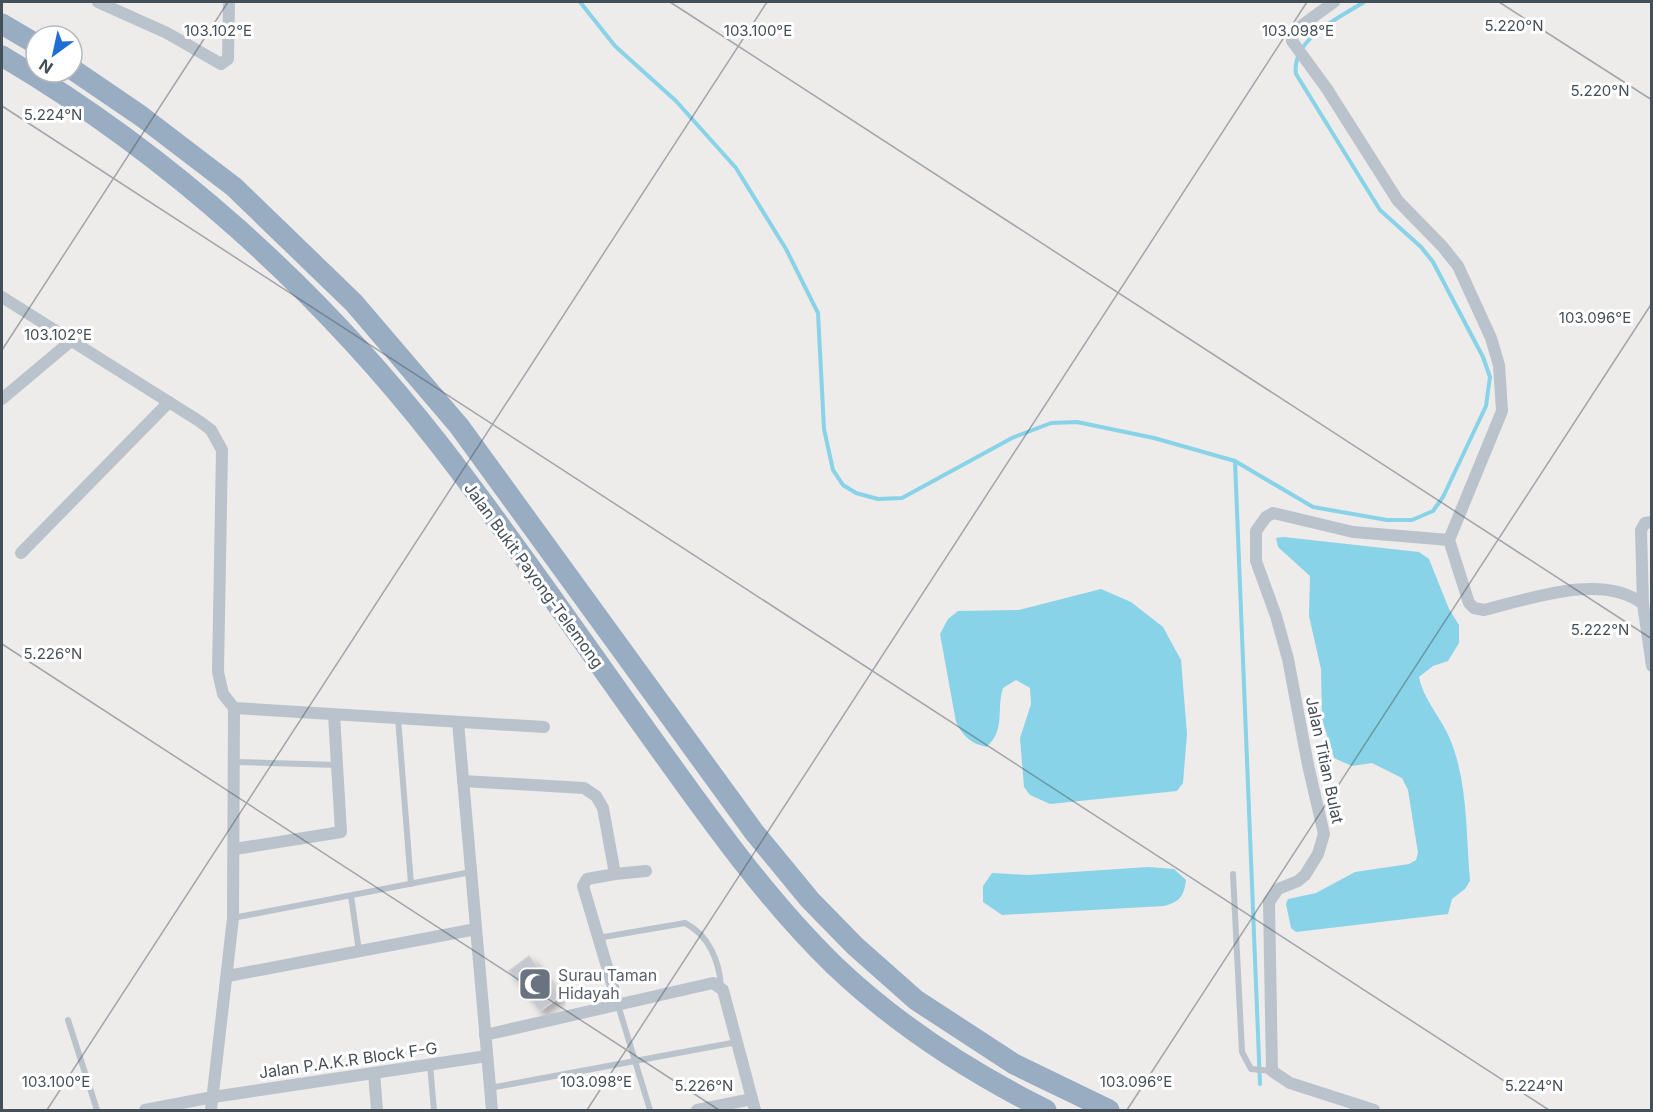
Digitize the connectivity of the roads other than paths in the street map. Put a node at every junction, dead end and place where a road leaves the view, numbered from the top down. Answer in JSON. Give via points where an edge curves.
{"nodes":[{"id":1,"x":98,"y":2,"type":"edge"},
{"id":2,"x":230,"y":2,"type":"edge"},
{"id":3,"x":1334,"y":2,"type":"edge"},
{"id":4,"x":2,"y":24,"type":"edge"},
{"id":5,"x":24,"y":37,"type":"edge"},
{"id":6,"x":2,"y":56,"type":"edge"},
{"id":7,"x":84,"y":77,"type":"edge"},
{"id":8,"x":2,"y":297,"type":"edge"},
{"id":9,"x":71,"y":341,"type":"junction"},
{"id":10,"x":2,"y":399,"type":"edge"},
{"id":11,"x":169,"y":402,"type":"junction"},
{"id":12,"x":1652,"y":522,"type":"edge"},
{"id":13,"x":1449,"y":540,"type":"junction"},
{"id":14,"x":21,"y":553,"type":"dead end"},
{"id":15,"x":1643,"y":604,"type":"junction"},
{"id":16,"x":1652,"y":666,"type":"edge"},
{"id":17,"x":234,"y":708,"type":"junction"},
{"id":18,"x":334,"y":715,"type":"junction"},
{"id":19,"x":398,"y":718,"type":"junction"},
{"id":20,"x":458,"y":722,"type":"junction"},
{"id":21,"x":543,"y":727,"type":"dead end"},
{"id":22,"x":235,"y":762,"type":"junction"},
{"id":23,"x":338,"y":765,"type":"junction"},
{"id":24,"x":463,"y":781,"type":"junction"},
{"id":25,"x":235,"y":849,"type":"junction"},
{"id":26,"x":646,"y":871,"type":"dead end"},
{"id":27,"x":471,"y":872,"type":"junction"},
{"id":28,"x":615,"y":874,"type":"junction"},
{"id":29,"x":1233,"y":874,"type":"dead end"},
{"id":30,"x":411,"y":884,"type":"junction"},
{"id":31,"x":351,"y":896,"type":"junction"},
{"id":32,"x":233,"y":918,"type":"junction"},
{"id":33,"x":476,"y":929,"type":"junction"},
{"id":34,"x":598,"y":938,"type":"junction"},
{"id":35,"x":360,"y":952,"type":"junction"},
{"id":36,"x":228,"y":976,"type":"junction"},
{"id":37,"x":715,"y":985,"type":"junction"},
{"id":38,"x":618,"y":1004,"type":"junction"},
{"id":39,"x":68,"y":1020,"type":"dead end"},
{"id":40,"x":485,"y":1035,"type":"junction"},
{"id":41,"x":737,"y":1042,"type":"junction"},
{"id":42,"x":487,"y":1056,"type":"junction"},
{"id":43,"x":635,"y":1061,"type":"junction"},
{"id":44,"x":430,"y":1065,"type":"junction"},
{"id":45,"x":1272,"y":1071,"type":"junction"},
{"id":46,"x":374,"y":1073,"type":"junction"},
{"id":47,"x":490,"y":1088,"type":"junction"},
{"id":48,"x":213,"y":1097,"type":"junction"},
{"id":49,"x":753,"y":1105,"type":"edge"},
{"id":50,"x":97,"y":1110,"type":"edge"},
{"id":51,"x":145,"y":1110,"type":"edge"},
{"id":52,"x":211,"y":1110,"type":"edge"},
{"id":53,"x":377,"y":1110,"type":"edge"},
{"id":54,"x":434,"y":1110,"type":"edge"},
{"id":55,"x":492,"y":1110,"type":"edge"},
{"id":56,"x":650,"y":1110,"type":"edge"},
{"id":57,"x":697,"y":1110,"type":"edge"},
{"id":58,"x":1046,"y":1110,"type":"edge"},
{"id":59,"x":1109,"y":1110,"type":"edge"},
{"id":60,"x":1374,"y":1110,"type":"edge"}],
"edges":[{"from":1,"to":2,"type":"street","via":[[167,33],[221,64],[228,59]]},
{"from":3,"to":13,"type":"street","via":[[1294,31],[1292,41],[1398,201],[1458,266],[1491,338],[1498,365],[1502,411]]},
{"from":4,"to":5,"type":"highway"},
{"from":6,"to":58,"type":"highway","name":"Jalan Bukit Payong-Telemong","via":[[125,138],[216,207],[334,322],[438,442],[732,849],[790,918],[836,966],[900,1022],[1001,1088]]},
{"from":7,"to":59,"type":"highway","name":"Jalan Bukit Payong-Telemong","via":[[234,187],[354,303],[459,426],[754,832],[810,900],[855,946],[916,1000],[1014,1064]]},
{"from":8,"to":9,"type":"street"},
{"from":9,"to":10,"type":"street"},
{"from":9,"to":11,"type":"street"},
{"from":11,"to":14,"type":"street"},
{"from":11,"to":17,"type":"street","via":[[211,430],[222,450],[218,672],[223,694]]},
{"from":12,"to":15,"type":"street","via":[[1645,523],[1641,530]]},
{"from":13,"to":15,"type":"street","via":[[1469,603],[1479,610],[1587,589],[1622,592]]},
{"from":13,"to":45,"type":"street","name":"Jalan Titian Bulat","via":[[1353,532],[1273,513],[1256,531],[1256,561],[1288,659],[1324,834],[1318,854],[1301,880],[1278,889],[1269,902]]},
{"from":15,"to":16,"type":"street"},
{"from":17,"to":18,"type":"street"},
{"from":17,"to":22,"type":"street"},
{"from":18,"to":19,"type":"street"},
{"from":18,"to":23,"type":"street"},
{"from":19,"to":20,"type":"street"},
{"from":19,"to":30,"type":"lane"},
{"from":20,"to":21,"type":"street"},
{"from":20,"to":24,"type":"street"},
{"from":22,"to":23,"type":"lane"},
{"from":22,"to":25,"type":"street"},
{"from":23,"to":25,"type":"street","via":[[341,832]]},
{"from":24,"to":27,"type":"street"},
{"from":24,"to":28,"type":"street","via":[[584,788],[592,792],[603,808]]},
{"from":25,"to":32,"type":"street"},
{"from":26,"to":28,"type":"street"},
{"from":27,"to":30,"type":"lane"},
{"from":27,"to":33,"type":"street"},
{"from":28,"to":34,"type":"street","via":[[587,879],[583,884]]},
{"from":29,"to":45,"type":"lane","via":[[1242,1052],[1251,1069]]},
{"from":30,"to":31,"type":"lane"},
{"from":31,"to":32,"type":"lane"},
{"from":31,"to":35,"type":"lane"},
{"from":32,"to":36,"type":"street"},
{"from":33,"to":35,"type":"street"},
{"from":33,"to":40,"type":"street"},
{"from":34,"to":37,"type":"lane","via":[[685,923],[702,935],[710,948],[718,966]]},
{"from":34,"to":38,"type":"street"},
{"from":35,"to":36,"type":"street"},
{"from":36,"to":48,"type":"street"},
{"from":37,"to":38,"type":"street"},
{"from":37,"to":41,"type":"street"},
{"from":38,"to":40,"type":"street"},
{"from":38,"to":43,"type":"lane"},
{"from":39,"to":50,"type":"lane"},
{"from":40,"to":42,"type":"street"},
{"from":41,"to":43,"type":"lane"},
{"from":41,"to":49,"type":"street"},
{"from":42,"to":44,"type":"street","name":"Jalan P.A.K.R Block F-G"},
{"from":42,"to":47,"type":"street"},
{"from":43,"to":47,"type":"lane"},
{"from":43,"to":56,"type":"lane"},
{"from":44,"to":46,"type":"street","name":"Jalan P.A.K.R Block F-G"},
{"from":44,"to":54,"type":"lane"},
{"from":45,"to":60,"type":"street","via":[[1290,1083]]},
{"from":46,"to":48,"type":"street","name":"Jalan P.A.K.R Block F-G"},
{"from":46,"to":53,"type":"street"},
{"from":47,"to":55,"type":"street"},
{"from":48,"to":51,"type":"street","name":"Jalan P.A.K.R Block F-G"},
{"from":48,"to":52,"type":"street"},
{"from":49,"to":57,"type":"street"}]}
